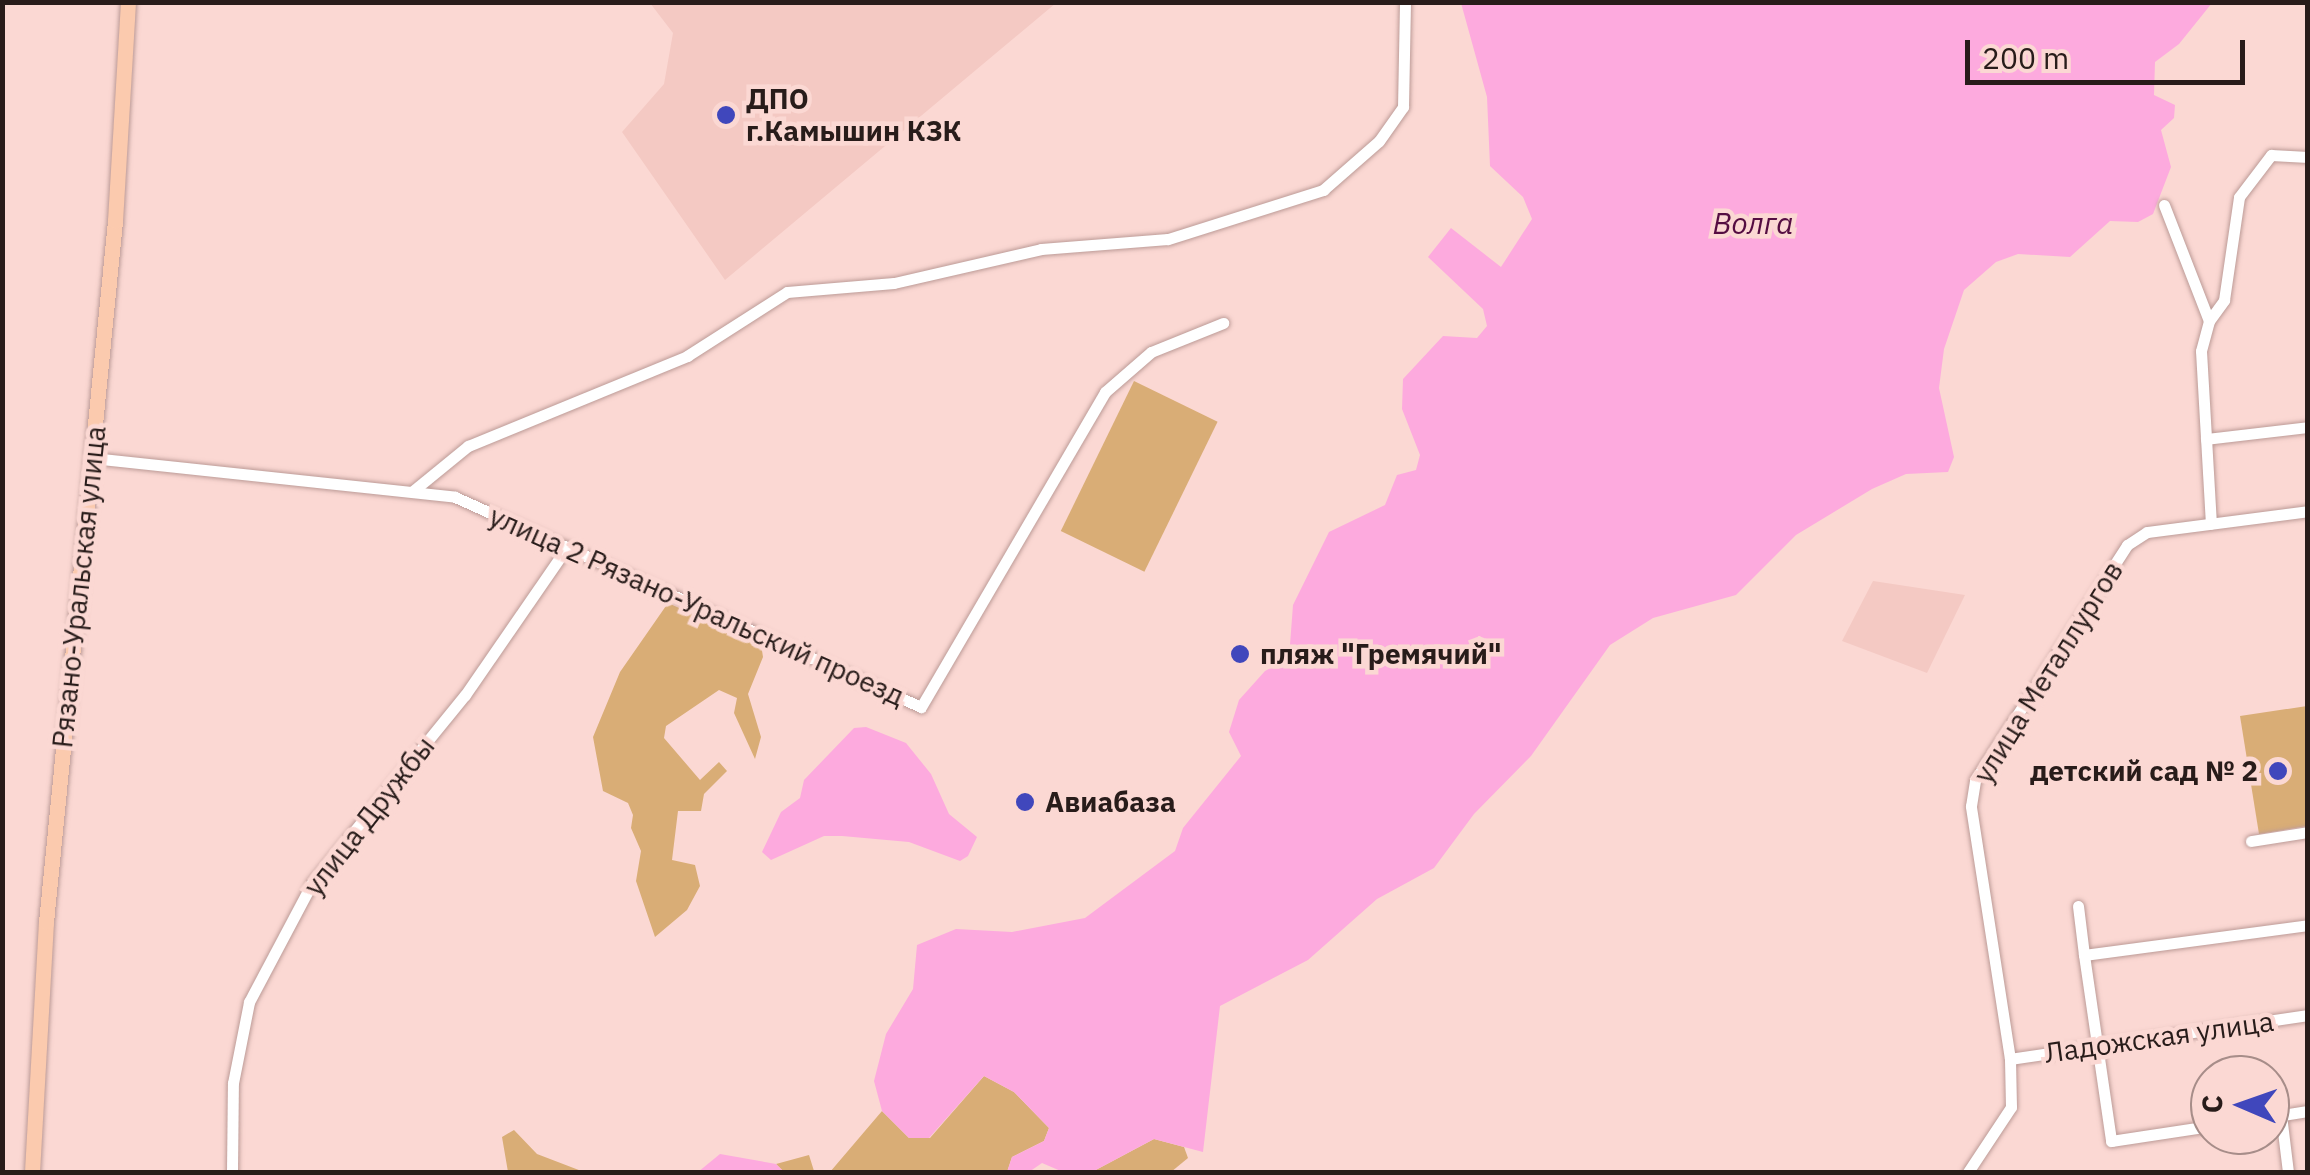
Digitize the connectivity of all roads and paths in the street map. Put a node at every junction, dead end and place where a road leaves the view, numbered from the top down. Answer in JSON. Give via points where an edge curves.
{"nodes":[{"id":1,"x":128,"y":2,"type":"edge"},
{"id":2,"x":1405,"y":2,"type":"edge"},
{"id":3,"x":2308,"y":157,"type":"edge"},
{"id":4,"x":2164,"y":205,"type":"dead end"},
{"id":5,"x":2209,"y":320,"type":"junction"},
{"id":6,"x":1223,"y":323,"type":"dead end"},
{"id":7,"x":2308,"y":427,"type":"edge"},
{"id":8,"x":2206,"y":439,"type":"junction"},
{"id":9,"x":93,"y":458,"type":"junction"},
{"id":10,"x":414,"y":490,"type":"junction"},
{"id":11,"x":2308,"y":510,"type":"edge"},
{"id":12,"x":2211,"y":524,"type":"junction"},
{"id":13,"x":567,"y":547,"type":"junction"},
{"id":14,"x":2308,"y":832,"type":"edge"},
{"id":15,"x":2250,"y":840,"type":"dead end"},
{"id":16,"x":2078,"y":906,"type":"dead end"},
{"id":17,"x":2308,"y":925,"type":"edge"},
{"id":18,"x":2084,"y":955,"type":"junction"},
{"id":19,"x":2308,"y":1015,"type":"edge"},
{"id":20,"x":2098,"y":1044,"type":"junction"},
{"id":21,"x":2010,"y":1059,"type":"junction"},
{"id":22,"x":2190,"y":1129,"type":"edge"},
{"id":23,"x":32,"y":1172,"type":"edge"},
{"id":24,"x":232,"y":1172,"type":"edge"},
{"id":25,"x":1968,"y":1172,"type":"edge"}],
"edges":[{"from":1,"to":9,"type":"main road","name":"Рязано-Уральская улица"},
{"from":2,"to":10,"type":"street","via":[[1403,107],[1379,141],[1323,190],[1168,239],[1042,249],[894,283],[787,292],[688,356],[468,446]]},
{"from":3,"to":5,"type":"street","via":[[2272,155],[2239,197],[2224,300]]},
{"from":4,"to":5,"type":"street"},
{"from":5,"to":8,"type":"street","via":[[2201,351]]},
{"from":6,"to":13,"type":"street","name":"улица 2 Рязано-Уральский проезд","via":[[1150,352],[1105,392],[921,707]]},
{"from":7,"to":8,"type":"street"},
{"from":8,"to":12,"type":"street"},
{"from":9,"to":10,"type":"street","name":"улица 2 Рязано-Уральский проезд"},
{"from":9,"to":23,"type":"main road","name":"Рязано-Уральская улица","via":[[46,922]]},
{"from":10,"to":13,"type":"street","name":"улица 2 Рязано-Уральский проезд","via":[[455,497]]},
{"from":11,"to":12,"type":"street","name":"улица Металлургов"},
{"from":12,"to":21,"type":"street","name":"улица Металлургов","via":[[2147,532],[2127,545],[1975,780],[1971,806]]},
{"from":13,"to":24,"type":"street","name":"улица Дружбы","via":[[465,694],[312,883],[249,1002],[233,1082]]},
{"from":14,"to":15,"type":"street"},
{"from":16,"to":18,"type":"street"},
{"from":17,"to":18,"type":"street"},
{"from":18,"to":20,"type":"street"},
{"from":19,"to":20,"type":"street","name":"Ладожская улица"},
{"from":20,"to":21,"type":"street","name":"Ладожская улица"},
{"from":20,"to":22,"type":"street","via":[[2111,1140]]},
{"from":21,"to":25,"type":"street","via":[[2010,1107]]}]}
